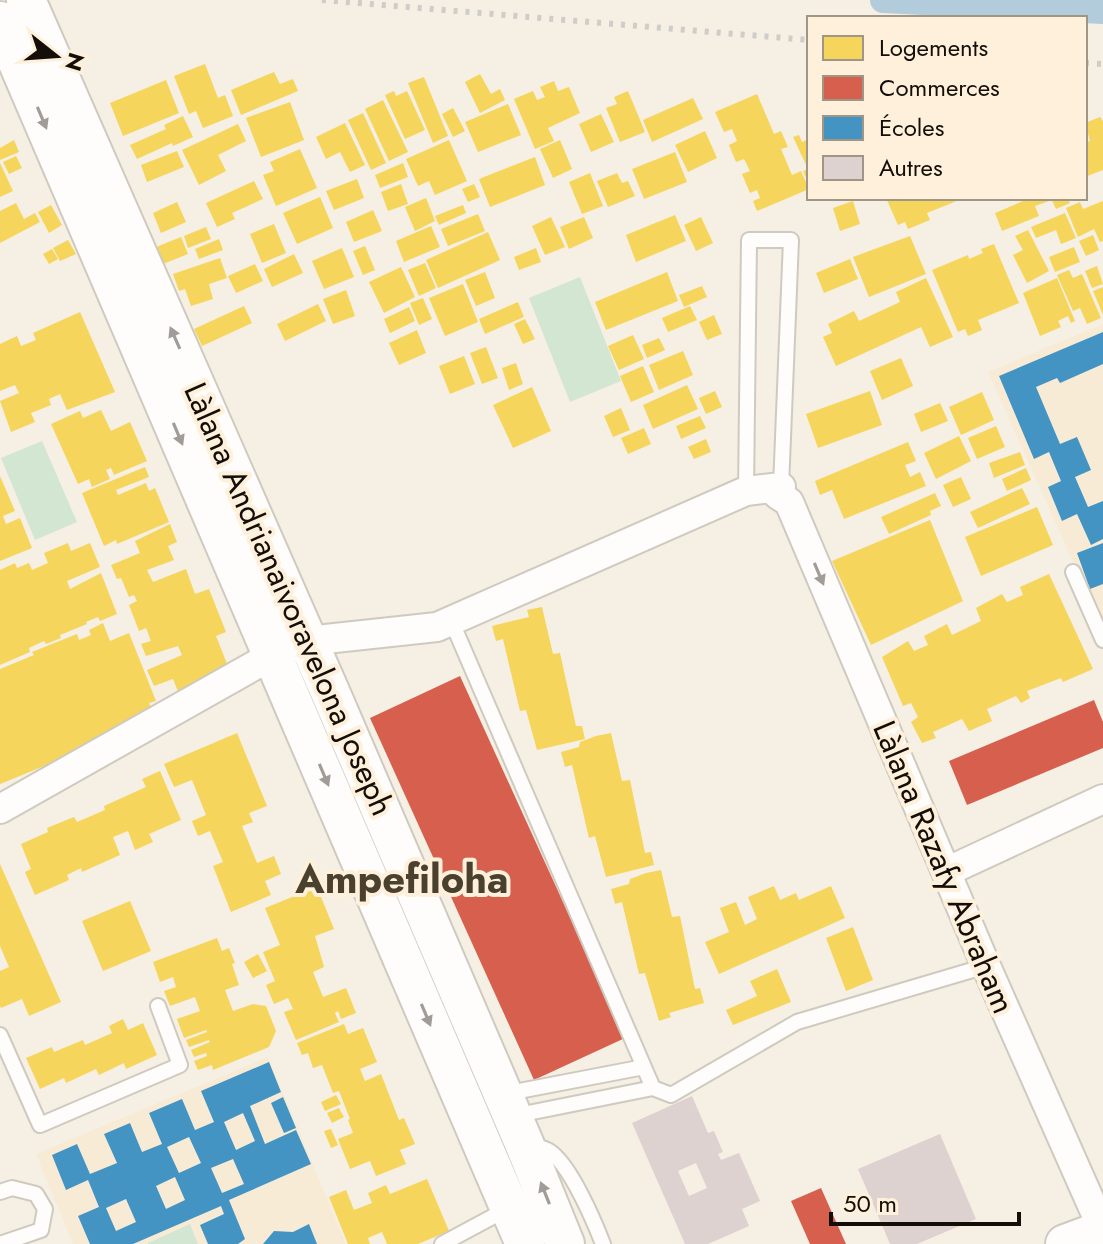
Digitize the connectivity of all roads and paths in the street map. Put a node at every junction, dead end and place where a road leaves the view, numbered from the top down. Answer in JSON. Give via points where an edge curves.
{"nodes":[{"id":1,"x":26,"y":0,"type":"edge"},
{"id":2,"x":0,"y":21,"type":"edge"},
{"id":3,"x":746,"y":491,"type":"junction"},
{"id":4,"x":785,"y":495,"type":"junction"},
{"id":5,"x":1073,"y":572,"type":"dead end"},
{"id":6,"x":451,"y":620,"type":"junction"},
{"id":7,"x":1103,"y":640,"type":"edge"},
{"id":8,"x":307,"y":641,"type":"junction"},
{"id":9,"x":273,"y":655,"type":"junction"},
{"id":10,"x":1103,"y":799,"type":"edge"},
{"id":11,"x":2,"y":808,"type":"edge"},
{"id":12,"x":946,"y":872,"type":"junction"},
{"id":13,"x":986,"y":966,"type":"junction"},
{"id":14,"x":158,"y":1006,"type":"dead end"},
{"id":15,"x":0,"y":1035,"type":"edge"},
{"id":16,"x":644,"y":1067,"type":"junction"},
{"id":17,"x":653,"y":1088,"type":"junction"},
{"id":18,"x":513,"y":1118,"type":"junction"},
{"id":19,"x":0,"y":1192,"type":"edge"},
{"id":20,"x":510,"y":1208,"type":"junction"},
{"id":21,"x":1103,"y":1230,"type":"edge"},
{"id":22,"x":0,"y":1244,"type":"edge"},
{"id":23,"x":442,"y":1244,"type":"edge"},
{"id":24,"x":525,"y":1244,"type":"edge"},
{"id":25,"x":565,"y":1244,"type":"edge"},
{"id":26,"x":603,"y":1244,"type":"edge"},
{"id":27,"x":1065,"y":1244,"type":"edge"}],
"edges":[{"from":8,"to":1,"type":"main road","name":"Làlana Andrianaivoravelona Joseph","one_way":true},
{"from":2,"to":9,"type":"main road","name":"Làlana Andrianaivoravelona Joseph","one_way":true},
{"from":3,"to":4,"type":"street"},
{"from":3,"to":4,"type":"lane","via":[[749,240],[791,240]]},
{"from":3,"to":6,"type":"street"},
{"from":4,"to":12,"type":"street","name":"Làlana Razafy Abraham","one_way":true},
{"from":5,"to":7,"type":"lane"},
{"from":6,"to":8,"type":"street","via":[[437,627]]},
{"from":6,"to":16,"type":"lane"},
{"from":8,"to":9,"type":"street"},
{"from":8,"to":18,"type":"main road","name":"Làlana Andrianaivoravelona Joseph"},
{"from":9,"to":11,"type":"street"},
{"from":9,"to":20,"type":"main road","name":"Làlana Andrianaivoravelona Joseph","one_way":true},
{"from":10,"to":12,"type":"street"},
{"from":12,"to":13,"type":"street","name":"Làlana Razafy Abraham"},
{"from":13,"to":17,"type":"lane","via":[[797,1022],[671,1095]]},
{"from":13,"to":21,"type":"street","name":"Làlana Razafy Abraham"},
{"from":14,"to":15,"type":"lane","via":[[180,1065],[40,1125]]},
{"from":16,"to":17,"type":"lane"},
{"from":16,"to":18,"type":"lane"},
{"from":17,"to":18,"type":"lane"},
{"from":25,"to":18,"type":"main road","name":"Làlana Andrianaivoravelona Joseph","one_way":true},
{"from":18,"to":26,"type":"lane","via":[[564,1167]]},
{"from":19,"to":22,"type":"lane","via":[[12,1188],[36,1194],[45,1209],[41,1230]]},
{"from":20,"to":23,"type":"lane"},
{"from":20,"to":24,"type":"main road","name":"Làlana Andrianaivoravelona Joseph"},
{"from":21,"to":27,"type":"main road"}]}
